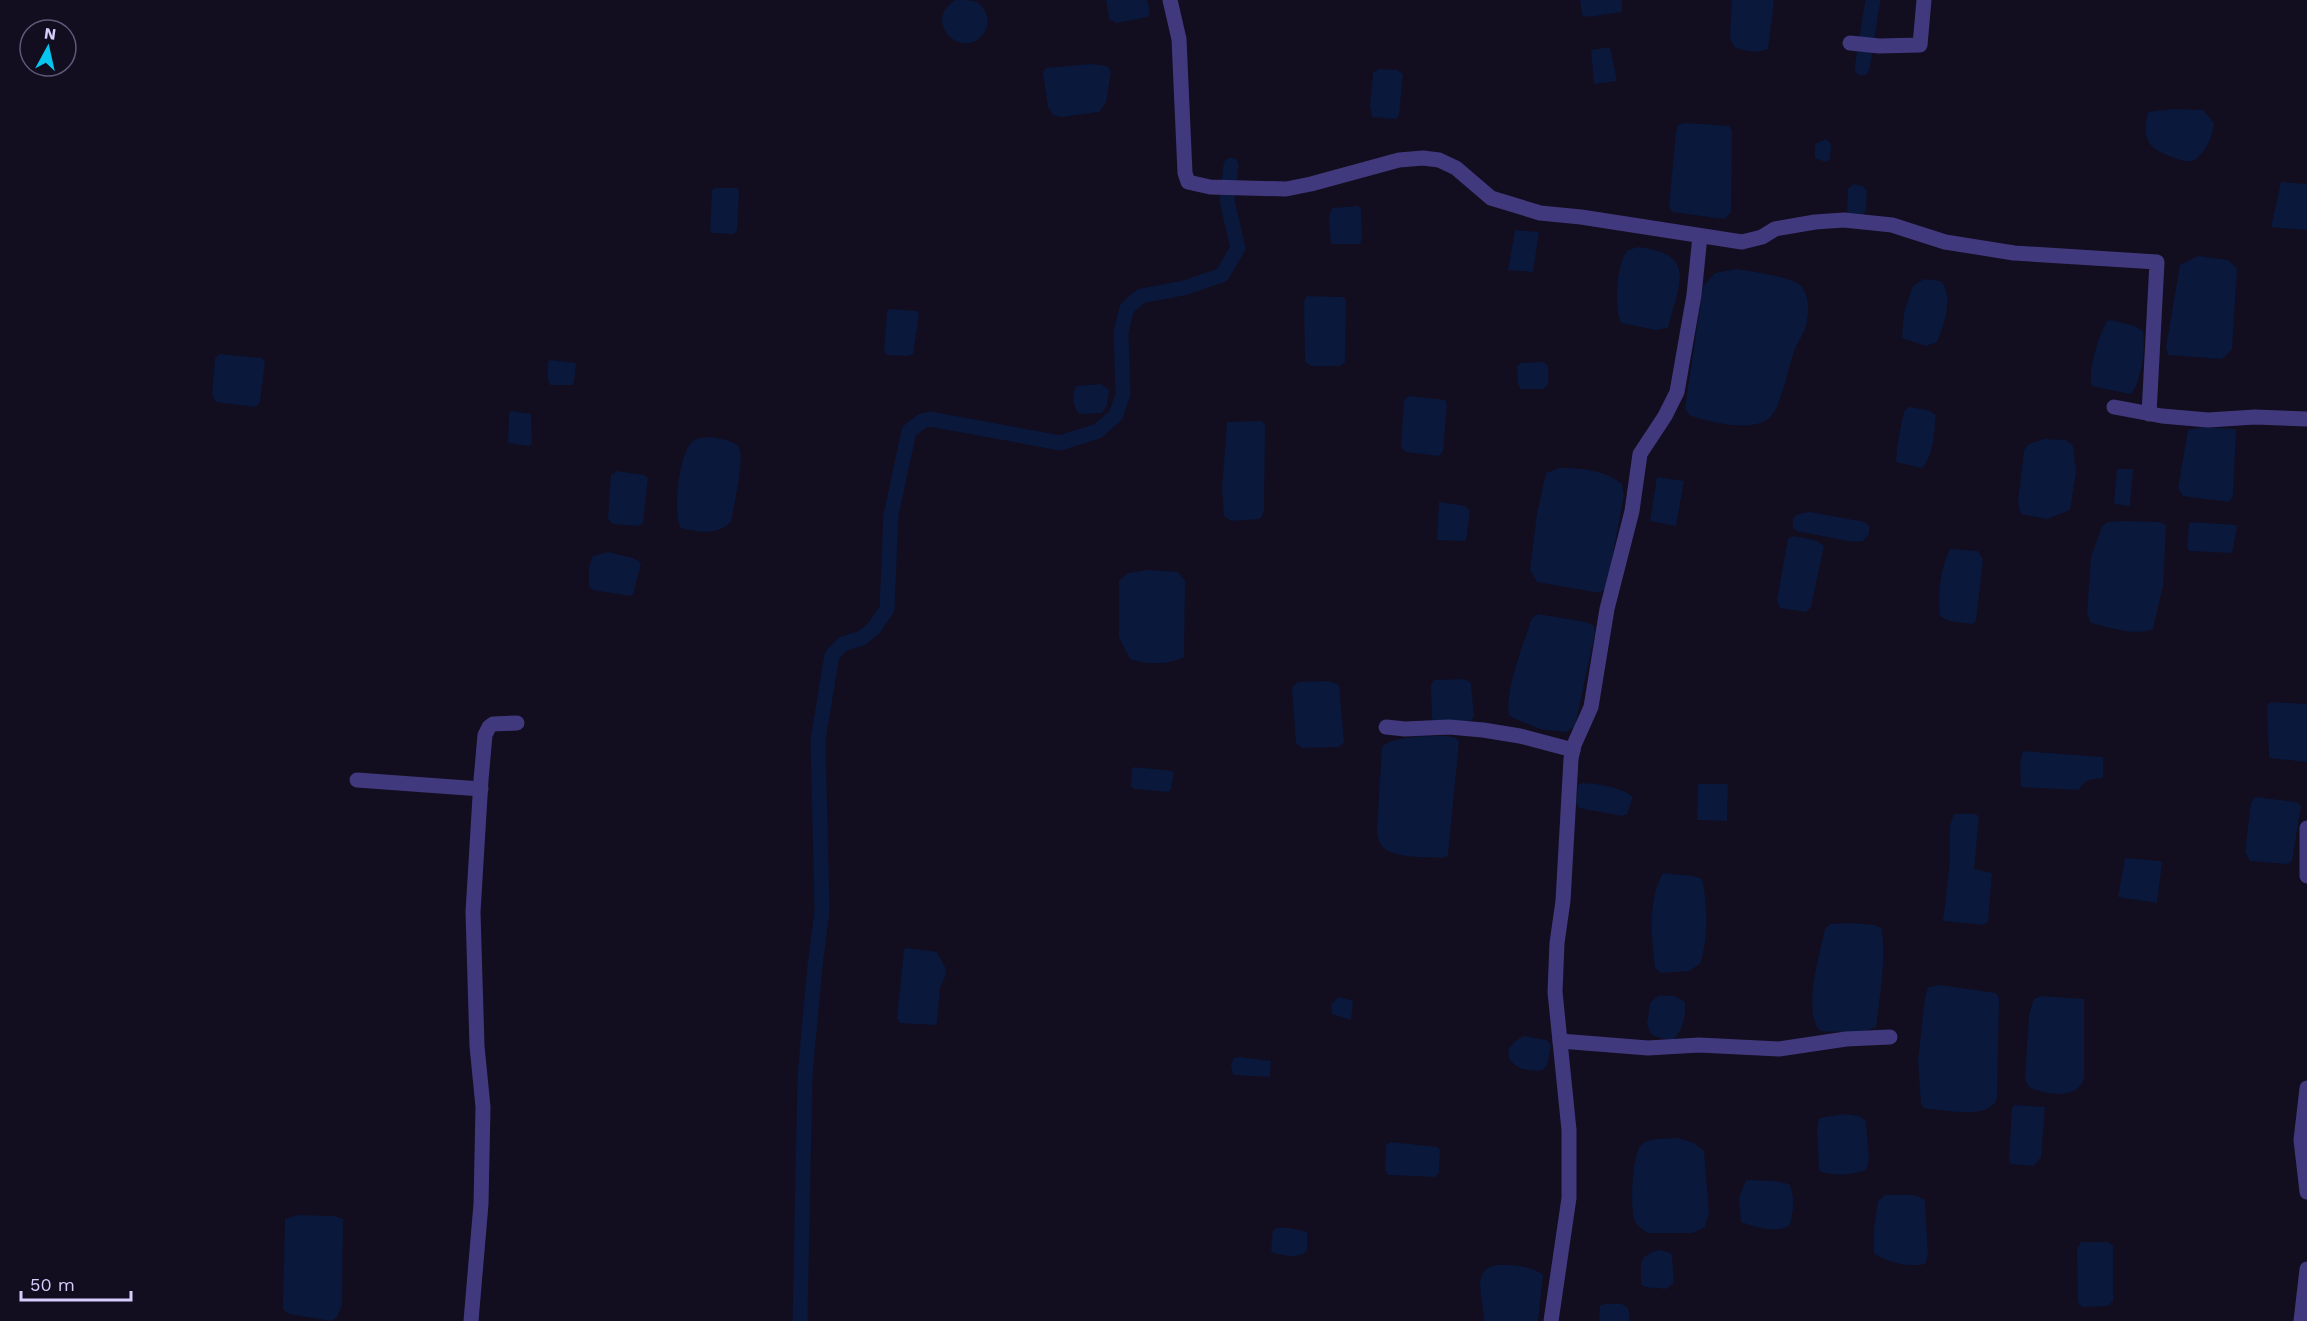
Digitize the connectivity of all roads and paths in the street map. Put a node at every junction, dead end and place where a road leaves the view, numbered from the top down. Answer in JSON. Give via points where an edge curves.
{"nodes":[{"id":1,"x":1170,"y":0,"type":"edge"},
{"id":2,"x":1924,"y":0,"type":"edge"},
{"id":3,"x":1850,"y":43,"type":"dead end"},
{"id":4,"x":1700,"y":236,"type":"junction"},
{"id":5,"x":2114,"y":407,"type":"dead end"},
{"id":6,"x":2150,"y":414,"type":"junction"},
{"id":7,"x":2307,"y":419,"type":"edge"},
{"id":8,"x":517,"y":723,"type":"dead end"},
{"id":9,"x":1386,"y":727,"type":"dead end"},
{"id":10,"x":1573,"y":750,"type":"junction"},
{"id":11,"x":357,"y":780,"type":"dead end"},
{"id":12,"x":481,"y":789,"type":"junction"},
{"id":13,"x":2307,"y":828,"type":"edge"},
{"id":14,"x":2307,"y":876,"type":"edge"},
{"id":15,"x":1890,"y":1037,"type":"dead end"},
{"id":16,"x":1560,"y":1041,"type":"junction"},
{"id":17,"x":2307,"y":1088,"type":"edge"},
{"id":18,"x":2306,"y":1110,"type":"edge"},
{"id":19,"x":2307,"y":1192,"type":"edge"},
{"id":20,"x":2307,"y":1269,"type":"edge"},
{"id":21,"x":471,"y":1321,"type":"edge"},
{"id":22,"x":1551,"y":1321,"type":"edge"},
{"id":23,"x":2301,"y":1321,"type":"edge"}],
"edges":[{"from":1,"to":4,"type":"street","via":[[1179,39],[1188,182],[1210,187],[1286,189],[1399,160],[1423,158],[1456,168],[1491,198],[1509,205]]},
{"from":2,"to":3,"type":"street","via":[[1920,45]]},
{"from":4,"to":6,"type":"street","via":[[1742,242],[1775,229],[1844,220],[1892,225],[1945,242],[2014,253],[2157,262]]},
{"from":4,"to":10,"type":"street","via":[[1677,392],[1640,454],[1591,707]]},
{"from":5,"to":6,"type":"street"},
{"from":6,"to":7,"type":"street","via":[[2208,420]]},
{"from":8,"to":12,"type":"street","via":[[489,727]]},
{"from":9,"to":10,"type":"street","via":[[1483,730]]},
{"from":10,"to":16,"type":"street","via":[[1555,992]]},
{"from":11,"to":12,"type":"street"},
{"from":12,"to":21,"type":"street","via":[[473,912],[483,1107],[480,1216]]},
{"from":13,"to":14,"type":"street"},
{"from":15,"to":16,"type":"street","via":[[1779,1049],[1699,1045],[1648,1048]]},
{"from":16,"to":22,"type":"street","via":[[1569,1130],[1569,1198]]},
{"from":17,"to":18,"type":"street"},
{"from":18,"to":19,"type":"street","via":[[2301,1140]]},
{"from":20,"to":23,"type":"street"}]}
